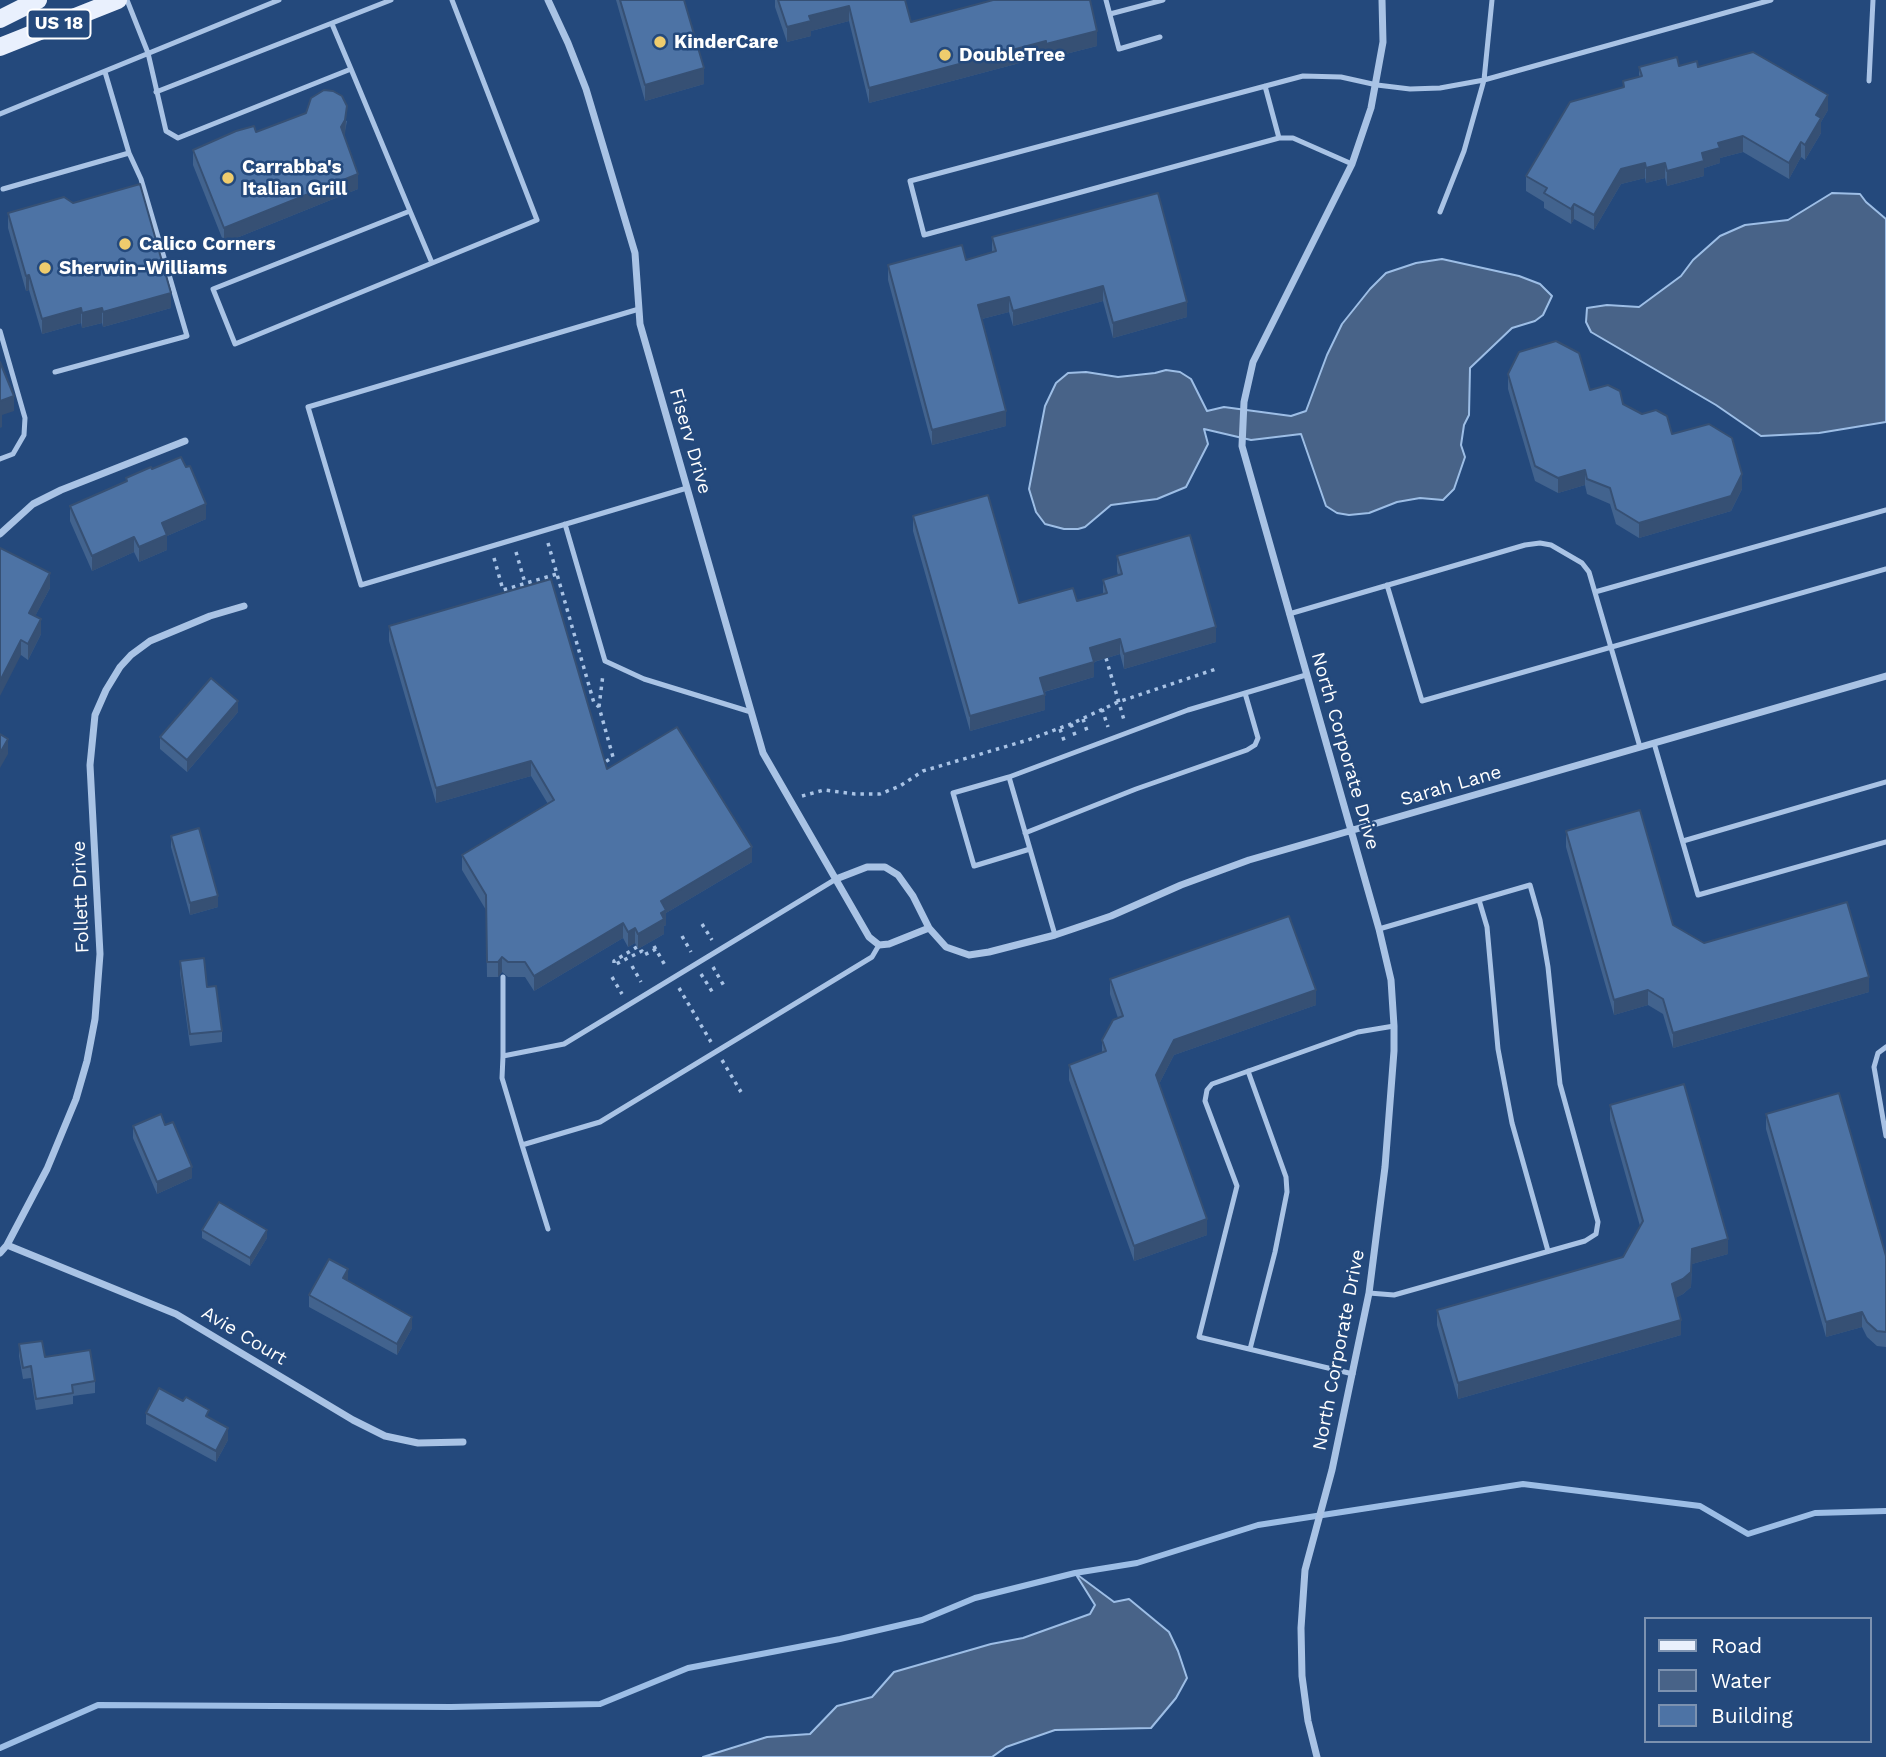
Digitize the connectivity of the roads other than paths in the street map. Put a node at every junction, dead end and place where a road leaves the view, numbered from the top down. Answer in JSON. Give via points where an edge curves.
{"nodes":[{"id":1,"x":38,"y":0,"type":"edge"},
{"id":2,"x":118,"y":0,"type":"edge"},
{"id":3,"x":127,"y":0,"type":"edge"},
{"id":4,"x":279,"y":0,"type":"edge"},
{"id":5,"x":391,"y":0,"type":"edge"},
{"id":6,"x":452,"y":0,"type":"edge"},
{"id":7,"x":548,"y":0,"type":"edge"},
{"id":8,"x":1106,"y":0,"type":"edge"},
{"id":9,"x":1163,"y":0,"type":"edge"},
{"id":10,"x":1382,"y":0,"type":"edge"},
{"id":11,"x":1492,"y":0,"type":"edge"},
{"id":12,"x":1771,"y":0,"type":"edge"},
{"id":13,"x":1873,"y":0,"type":"edge"},
{"id":14,"x":1110,"y":14,"type":"junction"},
{"id":15,"x":0,"y":19,"type":"edge"},
{"id":16,"x":332,"y":24,"type":"junction"},
{"id":17,"x":1160,"y":37,"type":"dead end"},
{"id":18,"x":0,"y":47,"type":"edge"},
{"id":19,"x":148,"y":53,"type":"junction"},
{"id":20,"x":351,"y":69,"type":"junction"},
{"id":21,"x":104,"y":72,"type":"junction"},
{"id":22,"x":1484,"y":80,"type":"junction"},
{"id":23,"x":1869,"y":81,"type":"dead end"},
{"id":24,"x":1377,"y":85,"type":"junction"},
{"id":25,"x":1265,"y":86,"type":"junction"},
{"id":26,"x":156,"y":92,"type":"junction"},
{"id":27,"x":0,"y":114,"type":"edge"},
{"id":28,"x":1279,"y":138,"type":"junction"},
{"id":29,"x":129,"y":153,"type":"junction"},
{"id":30,"x":1352,"y":164,"type":"junction"},
{"id":31,"x":4,"y":189,"type":"dead end"},
{"id":32,"x":410,"y":211,"type":"junction"},
{"id":33,"x":1440,"y":212,"type":"dead end"},
{"id":34,"x":432,"y":263,"type":"junction"},
{"id":35,"x":639,"y":309,"type":"junction"},
{"id":36,"x":0,"y":331,"type":"edge"},
{"id":37,"x":55,"y":372,"type":"dead end"},
{"id":38,"x":185,"y":442,"type":"dead end"},
{"id":39,"x":0,"y":459,"type":"edge"},
{"id":40,"x":687,"y":488,"type":"junction"},
{"id":41,"x":1886,"y":510,"type":"edge"},
{"id":42,"x":565,"y":524,"type":"junction"},
{"id":43,"x":0,"y":534,"type":"edge"},
{"id":44,"x":1886,"y":569,"type":"edge"},
{"id":45,"x":1387,"y":585,"type":"junction"},
{"id":46,"x":1595,"y":592,"type":"junction"},
{"id":47,"x":244,"y":606,"type":"dead end"},
{"id":48,"x":1289,"y":614,"type":"junction"},
{"id":49,"x":1610,"y":647,"type":"junction"},
{"id":50,"x":1306,"y":675,"type":"junction"},
{"id":51,"x":1886,"y":676,"type":"edge"},
{"id":52,"x":1245,"y":694,"type":"junction"},
{"id":53,"x":751,"y":712,"type":"junction"},
{"id":54,"x":1654,"y":743,"type":"junction"},
{"id":55,"x":1640,"y":747,"type":"junction"},
{"id":56,"x":1009,"y":777,"type":"junction"},
{"id":57,"x":1886,"y":782,"type":"edge"},
{"id":58,"x":1352,"y":831,"type":"junction"},
{"id":59,"x":1026,"y":833,"type":"junction"},
{"id":60,"x":1683,"y":841,"type":"junction"},
{"id":61,"x":1886,"y":842,"type":"edge"},
{"id":62,"x":1030,"y":849,"type":"junction"},
{"id":63,"x":836,"y":879,"type":"junction"},
{"id":64,"x":1479,"y":900,"type":"junction"},
{"id":65,"x":929,"y":928,"type":"junction"},
{"id":66,"x":1379,"y":929,"type":"junction"},
{"id":67,"x":1055,"y":935,"type":"junction"},
{"id":68,"x":879,"y":945,"type":"junction"},
{"id":69,"x":503,"y":977,"type":"edge"},
{"id":70,"x":1394,"y":1026,"type":"junction"},
{"id":71,"x":1886,"y":1047,"type":"edge"},
{"id":72,"x":503,"y":1056,"type":"junction"},
{"id":73,"x":1248,"y":1071,"type":"junction"},
{"id":74,"x":1886,"y":1136,"type":"edge"},
{"id":75,"x":522,"y":1145,"type":"junction"},
{"id":76,"x":548,"y":1229,"type":"dead end"},
{"id":77,"x":7,"y":1245,"type":"junction"},
{"id":78,"x":1548,"y":1251,"type":"junction"},
{"id":79,"x":0,"y":1252,"type":"edge"},
{"id":80,"x":1369,"y":1293,"type":"junction"},
{"id":81,"x":1250,"y":1349,"type":"junction"},
{"id":82,"x":1353,"y":1374,"type":"junction"},
{"id":83,"x":463,"y":1442,"type":"dead end"},
{"id":84,"x":1317,"y":1757,"type":"edge"}],
"edges":[{"from":1,"to":15,"type":"main road"},
{"from":2,"to":18,"type":"main road","number":"US 18"},
{"from":3,"to":19,"type":"lane"},
{"from":4,"to":19,"type":"lane"},
{"from":5,"to":16,"type":"lane"},
{"from":6,"to":34,"type":"lane","via":[[537,220]]},
{"from":7,"to":35,"type":"street","name":"Fiserv Drive","via":[[586,89],[635,253]]},
{"from":8,"to":14,"type":"lane"},
{"from":9,"to":14,"type":"lane"},
{"from":10,"to":24,"type":"street","name":"North Corporate Drive"},
{"from":11,"to":22,"type":"lane"},
{"from":12,"to":22,"type":"lane"},
{"from":13,"to":23,"type":"lane"},
{"from":14,"to":17,"type":"lane","via":[[1119,49]]},
{"from":16,"to":20,"type":"lane"},
{"from":16,"to":26,"type":"lane"},
{"from":19,"to":21,"type":"lane"},
{"from":19,"to":26,"type":"lane"},
{"from":20,"to":26,"type":"lane","via":[[178,138],[166,131]]},
{"from":20,"to":32,"type":"lane"},
{"from":21,"to":27,"type":"lane"},
{"from":21,"to":29,"type":"lane"},
{"from":22,"to":24,"type":"lane","via":[[1440,88]]},
{"from":22,"to":33,"type":"lane"},
{"from":24,"to":25,"type":"lane","via":[[1341,77],[1303,76]]},
{"from":24,"to":30,"type":"street","name":"North Corporate Drive"},
{"from":25,"to":28,"type":"lane"},
{"from":25,"to":28,"type":"lane","via":[[910,181],[924,235]]},
{"from":28,"to":30,"type":"lane","via":[[1293,138]]},
{"from":29,"to":31,"type":"lane"},
{"from":29,"to":37,"type":"lane","via":[[141,179],[187,336]]},
{"from":30,"to":48,"type":"street","name":"North Corporate Drive","via":[[1270,324],[1253,362],[1244,402],[1245,462]]},
{"from":32,"to":34,"type":"lane"},
{"from":32,"to":34,"type":"lane","via":[[213,289],[235,344]]},
{"from":35,"to":40,"type":"street","name":"Fiserv Drive"},
{"from":35,"to":42,"type":"lane","via":[[308,407],[361,585]]},
{"from":36,"to":39,"type":"lane","via":[[24,418],[23,435],[13,454]]},
{"from":38,"to":43,"type":"street","via":[[61,490],[33,504]]},
{"from":40,"to":42,"type":"lane"},
{"from":40,"to":53,"type":"street","name":"Fiserv Drive"},
{"from":41,"to":46,"type":"lane"},
{"from":42,"to":53,"type":"lane","via":[[605,661],[645,679]]},
{"from":44,"to":49,"type":"lane"},
{"from":45,"to":46,"type":"lane","via":[[1540,543],[1583,563]]},
{"from":45,"to":48,"type":"lane"},
{"from":45,"to":49,"type":"lane","via":[[1422,701]]},
{"from":46,"to":49,"type":"lane"},
{"from":47,"to":77,"type":"street","name":"Follett Drive","via":[[150,641],[131,655],[95,715],[90,765],[100,954],[95,1019],[76,1099],[47,1169]]},
{"from":48,"to":50,"type":"street","name":"North Corporate Drive"},
{"from":49,"to":55,"type":"lane"},
{"from":50,"to":52,"type":"lane"},
{"from":50,"to":58,"type":"street","name":"North Corporate Drive"},
{"from":51,"to":54,"type":"street","name":"Sarah Lane"},
{"from":52,"to":56,"type":"lane","via":[[1188,710]]},
{"from":52,"to":59,"type":"lane","via":[[1258,738],[1255,745]]},
{"from":53,"to":63,"type":"street","name":"Fiserv Drive","via":[[763,753]]},
{"from":54,"to":55,"type":"street","name":"Sarah Lane"},
{"from":54,"to":60,"type":"lane"},
{"from":55,"to":58,"type":"street","name":"Sarah Lane"},
{"from":56,"to":59,"type":"lane"},
{"from":56,"to":62,"type":"lane","via":[[953,793],[974,866]]},
{"from":57,"to":60,"type":"lane"},
{"from":58,"to":66,"type":"street","name":"North Corporate Drive"},
{"from":58,"to":67,"type":"street","name":"Sarah Lane","via":[[1249,860]]},
{"from":59,"to":62,"type":"lane"},
{"from":60,"to":61,"type":"lane","via":[[1698,895]]},
{"from":62,"to":67,"type":"lane"},
{"from":63,"to":65,"type":"street","via":[[867,867],[885,867],[898,874]]},
{"from":63,"to":68,"type":"street","name":"Fiserv Drive","via":[[869,937]]},
{"from":63,"to":72,"type":"lane","via":[[564,1044]]},
{"from":64,"to":66,"type":"lane"},
{"from":64,"to":78,"type":"lane","via":[[1487,927],[1498,1049],[1512,1123]]},
{"from":64,"to":78,"type":"lane","via":[[1530,885],[1540,920],[1560,1084],[1598,1222],[1596,1234],[1585,1241]]},
{"from":65,"to":67,"type":"street","name":"Sarah Lane","via":[[946,947],[970,955]]},
{"from":65,"to":68,"type":"street","via":[[902,941]]},
{"from":66,"to":70,"type":"street","name":"North Corporate Drive","via":[[1391,980]]},
{"from":68,"to":75,"type":"lane","via":[[872,957],[600,1122]]},
{"from":69,"to":72,"type":"lane"},
{"from":70,"to":73,"type":"lane","via":[[1358,1031]]},
{"from":70,"to":80,"type":"street","name":"North Corporate Drive","via":[[1385,1167]]},
{"from":71,"to":74,"type":"lane","via":[[1878,1053],[1874,1067]]},
{"from":72,"to":75,"type":"lane","via":[[502,1077]]},
{"from":73,"to":81,"type":"lane","via":[[1286,1177],[1287,1192]]},
{"from":73,"to":81,"type":"lane","via":[[1207,1090],[1205,1101],[1237,1186],[1199,1337]]},
{"from":75,"to":76,"type":"lane"},
{"from":77,"to":79,"type":"street","name":"Follett Drive"},
{"from":77,"to":83,"type":"street","name":"Avie Court","via":[[176,1314],[385,1436],[418,1443]]},
{"from":78,"to":80,"type":"lane","via":[[1394,1294]]},
{"from":80,"to":82,"type":"street","name":"North Corporate Drive"},
{"from":81,"to":82,"type":"lane"},
{"from":82,"to":84,"type":"street","name":"North Corporate Drive","via":[[1305,1570],[1302,1676]]}]}
